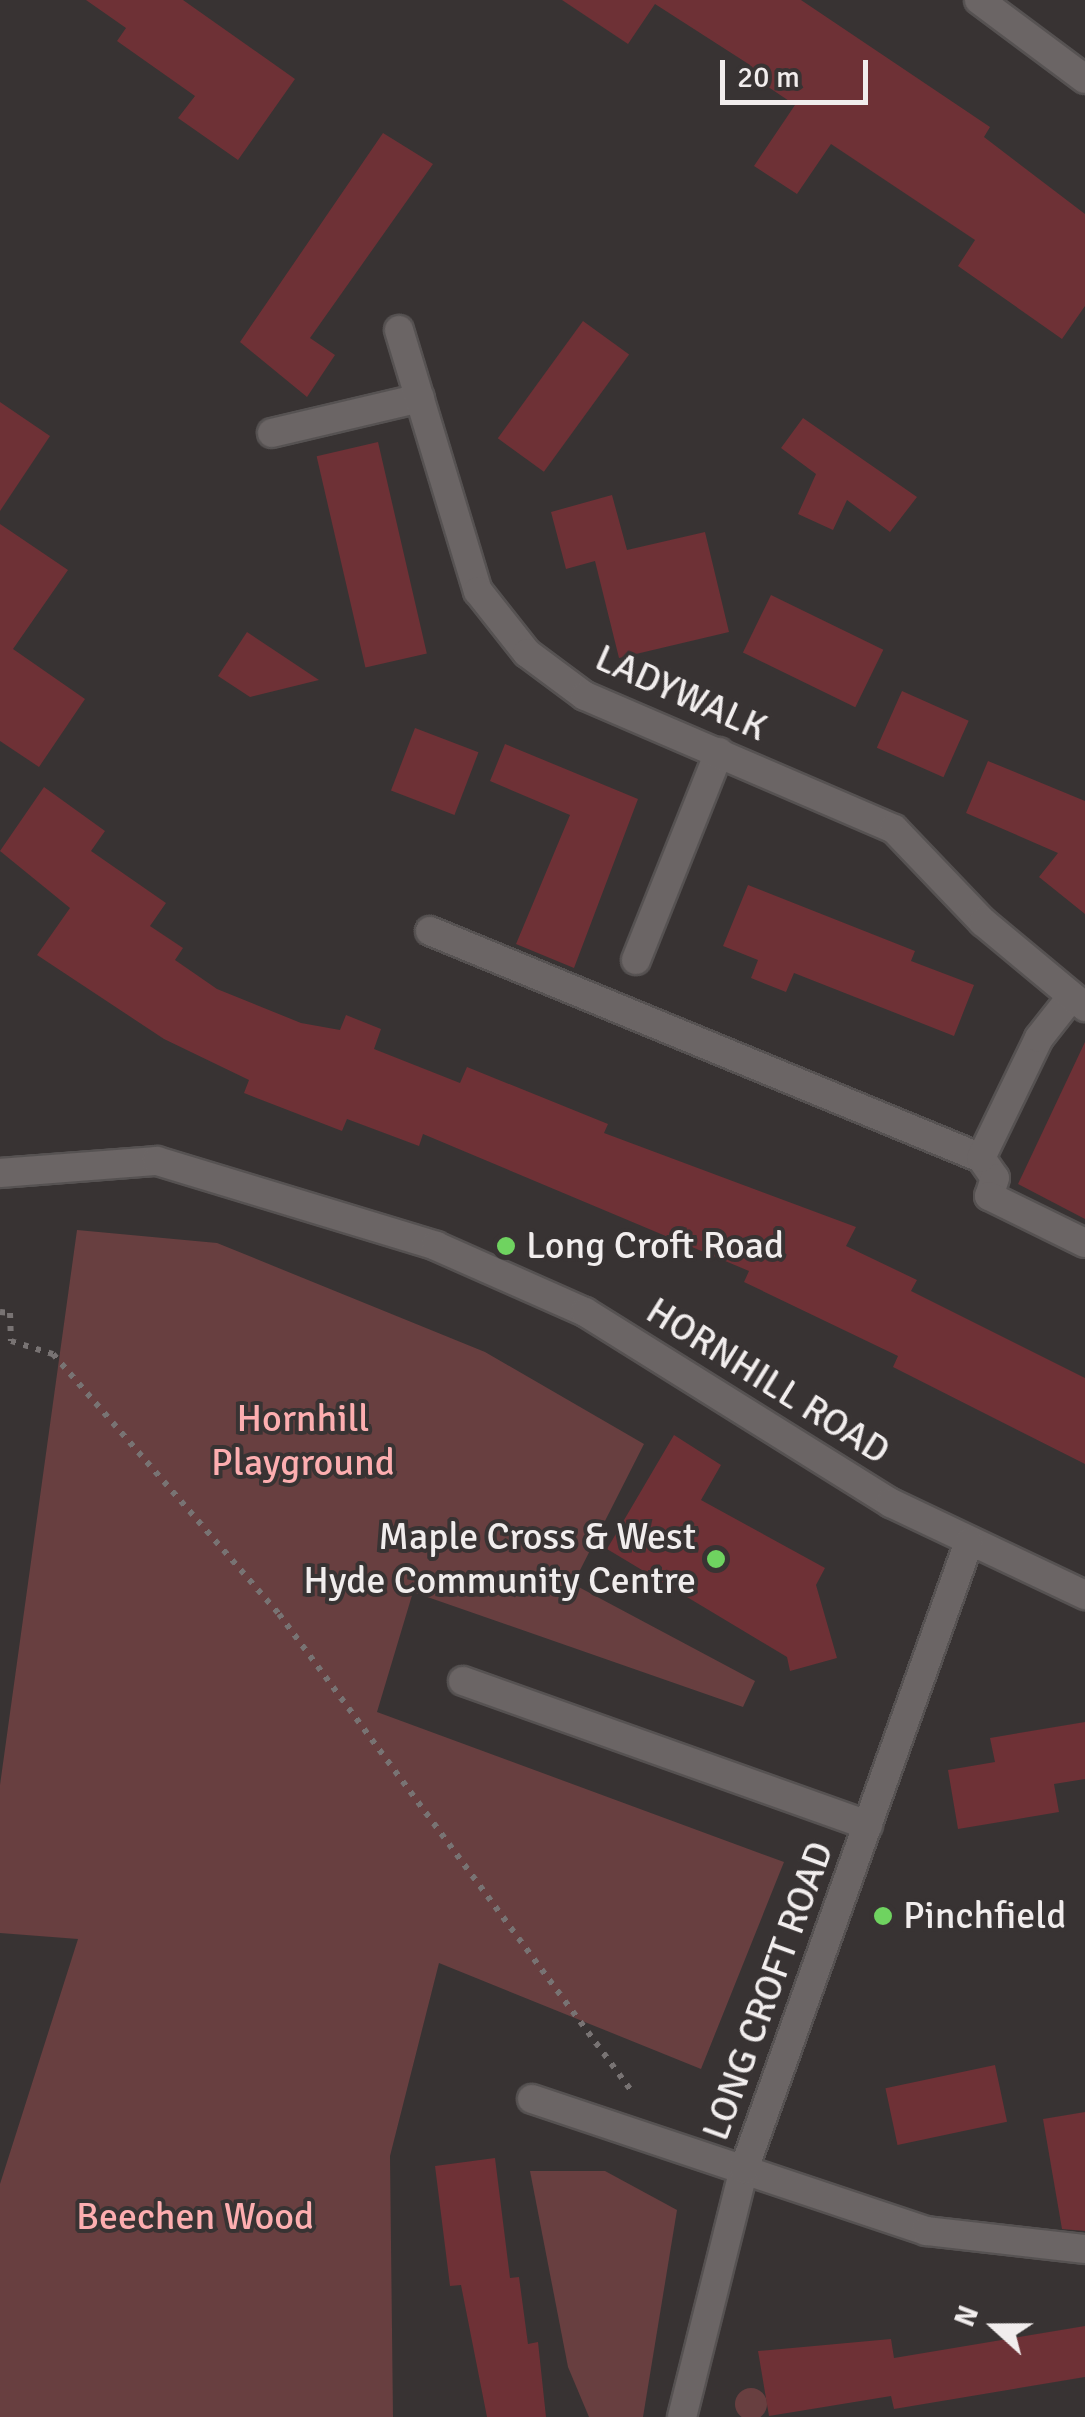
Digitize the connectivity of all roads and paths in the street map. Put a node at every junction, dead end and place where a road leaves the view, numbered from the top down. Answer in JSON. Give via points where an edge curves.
{"nodes":[{"id":1,"x":979,"y":0,"type":"edge"},
{"id":2,"x":1085,"y":79,"type":"edge"},
{"id":3,"x":399,"y":330,"type":"dead end"},
{"id":4,"x":420,"y":398,"type":"junction"},
{"id":5,"x":272,"y":433,"type":"dead end"},
{"id":6,"x":719,"y":752,"type":"junction"},
{"id":7,"x":430,"y":931,"type":"dead end"},
{"id":8,"x":636,"y":960,"type":"dead end"},
{"id":9,"x":1078,"y":1001,"type":"edge"},
{"id":10,"x":981,"y":1158,"type":"junction"},
{"id":11,"x":0,"y":1174,"type":"edge"},
{"id":12,"x":1085,"y":1243,"type":"edge"},
{"id":13,"x":0,"y":1312,"type":"edge"},
{"id":14,"x":969,"y":1542,"type":"junction"},
{"id":15,"x":1085,"y":1596,"type":"edge"},
{"id":16,"x":463,"y":1681,"type":"dead end"},
{"id":17,"x":868,"y":1825,"type":"junction"},
{"id":18,"x":532,"y":2099,"type":"dead end"},
{"id":19,"x":648,"y":2136,"type":"junction"},
{"id":20,"x":744,"y":2169,"type":"junction"},
{"id":21,"x":1085,"y":2250,"type":"edge"},
{"id":22,"x":682,"y":2417,"type":"edge"}],
"edges":[{"from":1,"to":2,"type":"street"},
{"from":3,"to":4,"type":"street","name":"LADYWALK"},
{"from":4,"to":5,"type":"street"},
{"from":4,"to":6,"type":"street","name":"LADYWALK","via":[[490,615],[585,696]]},
{"from":6,"to":8,"type":"street"},
{"from":6,"to":9,"type":"street","name":"LADYWALK","via":[[894,828],[983,922]]},
{"from":7,"to":10,"type":"street"},
{"from":9,"to":10,"type":"street","via":[[1038,1038]]},
{"from":10,"to":12,"type":"street","via":[[995,1178],[989,1196]]},
{"from":11,"to":14,"type":"street","name":"HORNHILL ROAD","via":[[157,1162],[436,1246],[585,1312]]},
{"from":13,"to":19,"type":"path","via":[[10,1313],[11,1341],[53,1354],[280,1614],[641,2105]]},
{"from":14,"to":15,"type":"street","name":"HORNHILL ROAD"},
{"from":14,"to":17,"type":"street","name":"LONG CROFT ROAD"},
{"from":16,"to":17,"type":"street"},
{"from":17,"to":20,"type":"street","name":"LONG CROFT ROAD"},
{"from":18,"to":19,"type":"street"},
{"from":19,"to":20,"type":"street"},
{"from":20,"to":21,"type":"street","via":[[926,2231],[1010,2248]]},
{"from":20,"to":22,"type":"street","name":"LONG CROFT ROAD"}]}
